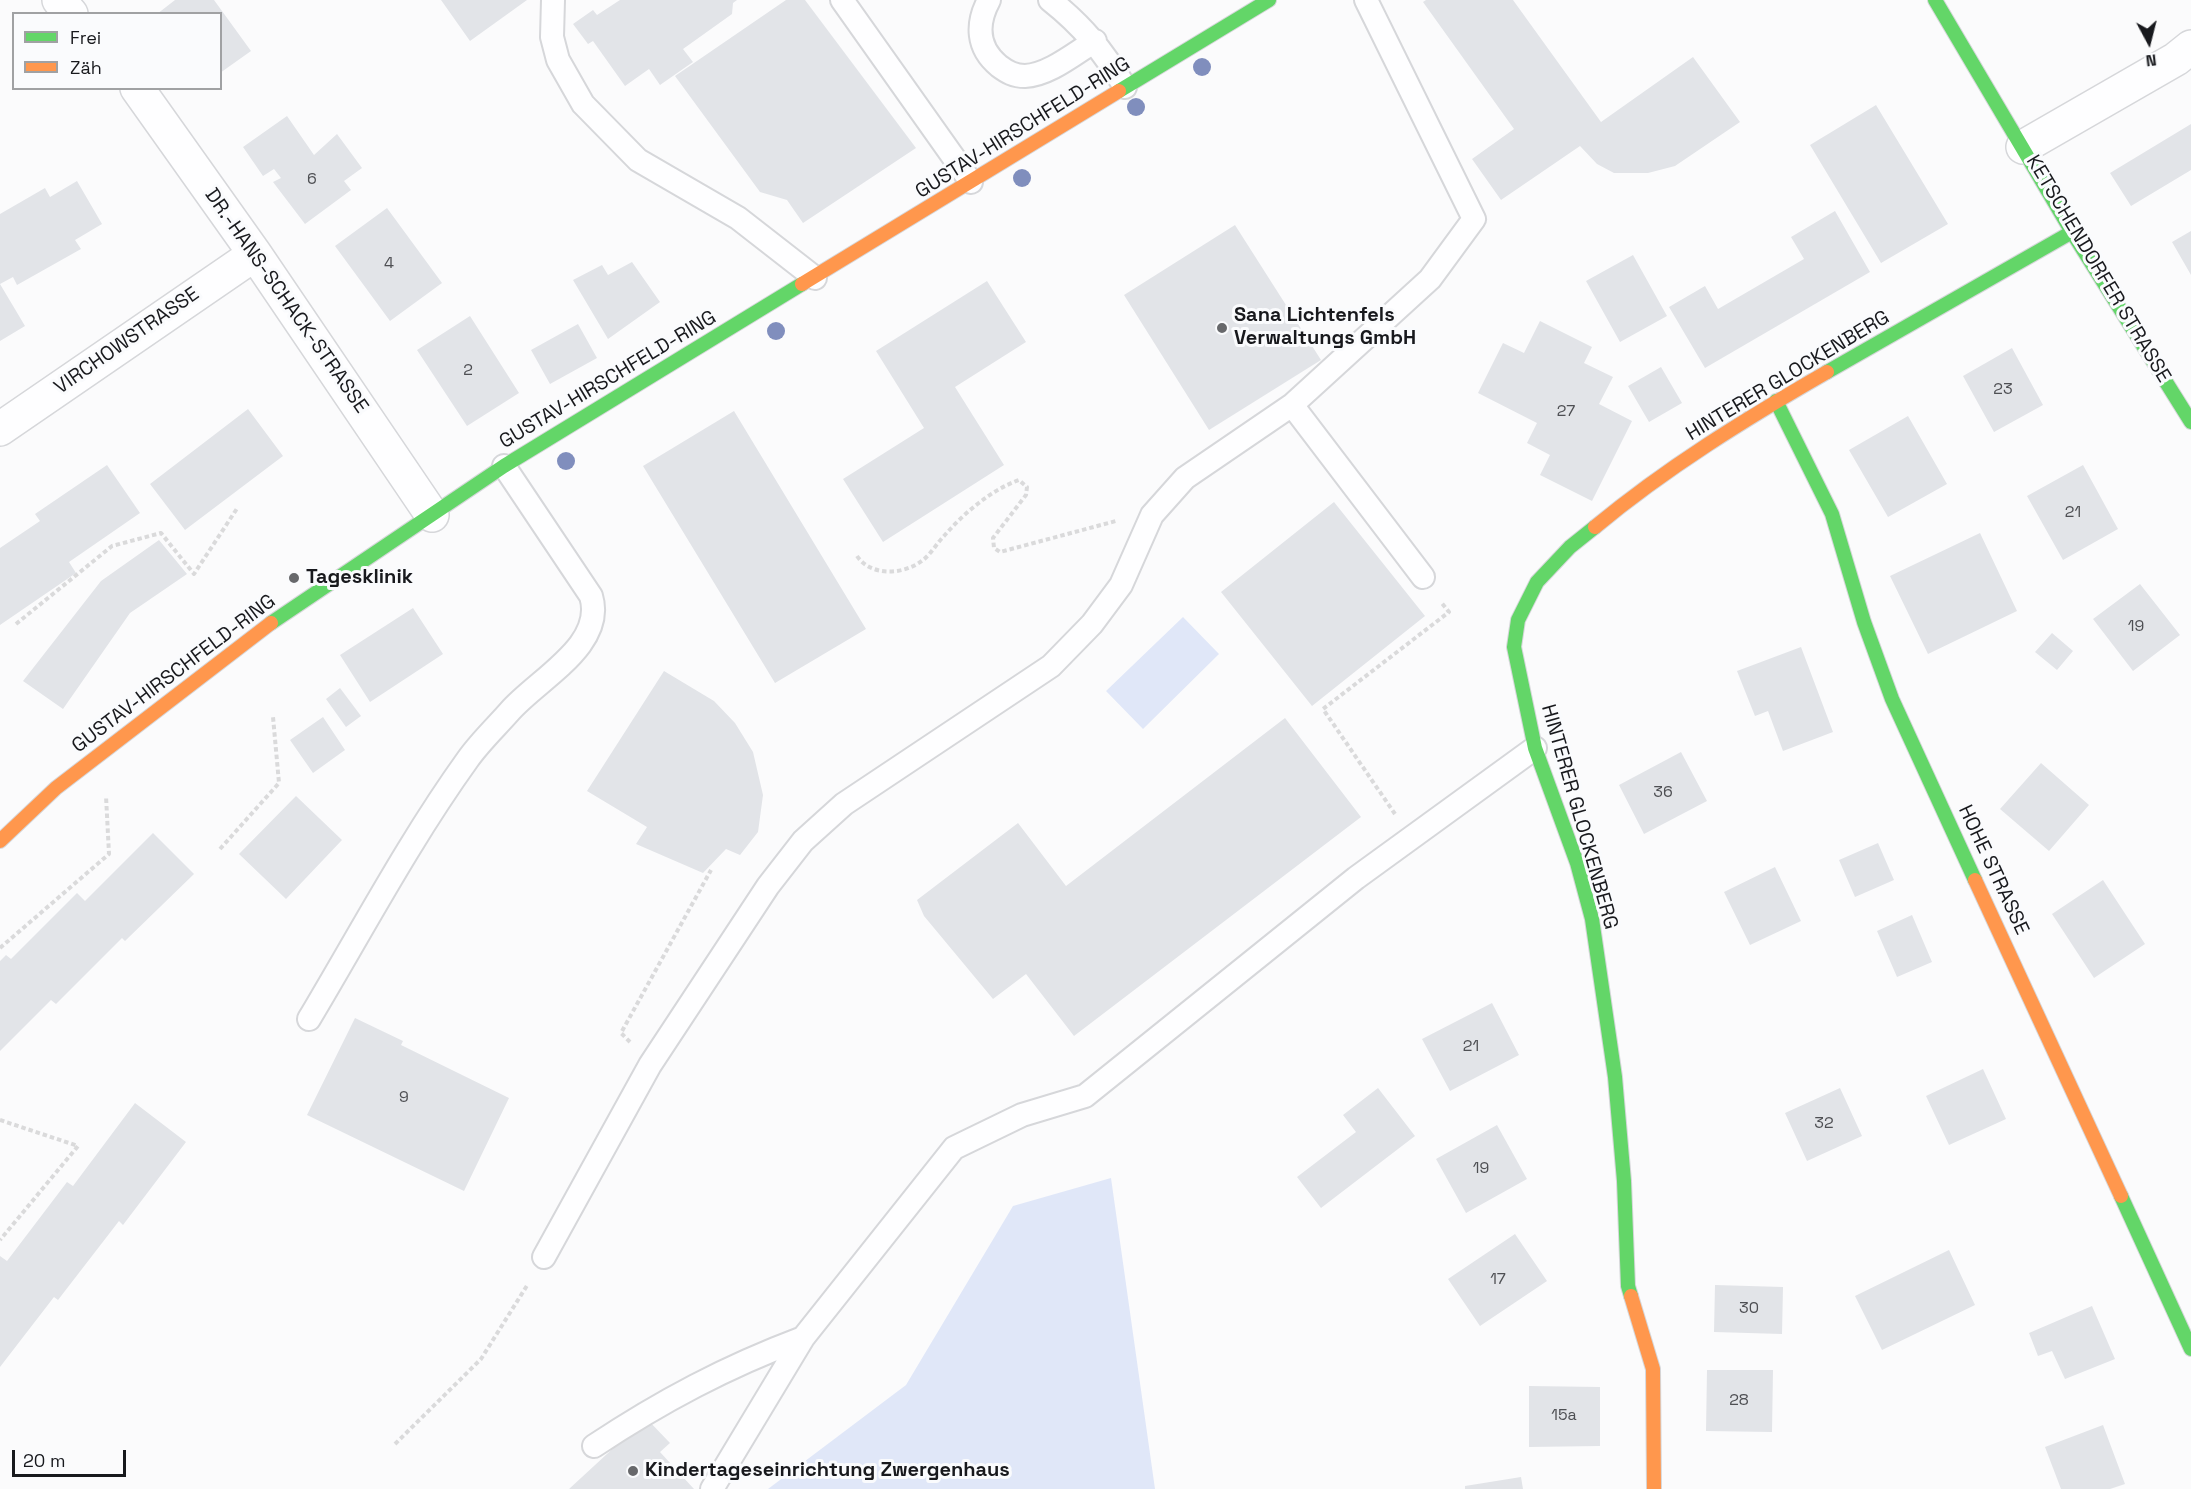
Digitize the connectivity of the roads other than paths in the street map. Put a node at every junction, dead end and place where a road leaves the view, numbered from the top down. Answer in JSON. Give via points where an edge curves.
{"nodes":[{"id":1,"x":59,"y":0,"type":"edge"},
{"id":2,"x":553,"y":0,"type":"edge"},
{"id":3,"x":842,"y":0,"type":"edge"},
{"id":4,"x":989,"y":0,"type":"edge"},
{"id":5,"x":1050,"y":0,"type":"edge"},
{"id":6,"x":1269,"y":0,"type":"edge"},
{"id":7,"x":1366,"y":0,"type":"edge"},
{"id":8,"x":1935,"y":0,"type":"edge"},
{"id":9,"x":69,"y":12,"type":"edge"},
{"id":10,"x":1095,"y":41,"type":"junction"},
{"id":11,"x":2191,"y":47,"type":"edge"},
{"id":12,"x":1125,"y":87,"type":"junction"},
{"id":13,"x":138,"y":90,"type":"edge"},
{"id":14,"x":2023,"y":147,"type":"junction"},
{"id":15,"x":971,"y":182,"type":"junction"},
{"id":16,"x":2072,"y":232,"type":"junction"},
{"id":17,"x":255,"y":254,"type":"junction"},
{"id":18,"x":815,"y":278,"type":"junction"},
{"id":19,"x":1776,"y":401,"type":"junction"},
{"id":20,"x":1292,"y":405,"type":"junction"},
{"id":21,"x":2191,"y":422,"type":"edge"},
{"id":22,"x":0,"y":429,"type":"edge"},
{"id":23,"x":504,"y":466,"type":"junction"},
{"id":24,"x":432,"y":515,"type":"junction"},
{"id":25,"x":1423,"y":577,"type":"road end"},
{"id":26,"x":1535,"y":748,"type":"junction"},
{"id":27,"x":0,"y":841,"type":"edge"},
{"id":28,"x":309,"y":1019,"type":"dead end"},
{"id":29,"x":544,"y":1257,"type":"road end"},
{"id":30,"x":802,"y":1338,"type":"junction"},
{"id":31,"x":2191,"y":1349,"type":"edge"},
{"id":32,"x":594,"y":1446,"type":"dead end"},
{"id":33,"x":712,"y":1489,"type":"edge"},
{"id":34,"x":1654,"y":1489,"type":"edge"}],
"edges":[{"from":1,"to":9,"type":"street"},
{"from":2,"to":18,"type":"lane","via":[[552,37],[558,60],[583,104],[638,160],[738,218]]},
{"from":3,"to":15,"type":"lane"},
{"from":4,"to":10,"type":"lane","via":[[983,11],[981,40],[986,56],[1009,73],[1025,76],[1046,71]]},
{"from":5,"to":10,"type":"lane"},
{"from":6,"to":12,"type":"street","name":"GUSTAV-HIRSCHFELD-RING"},
{"from":7,"to":20,"type":"lane","via":[[1474,219],[1430,279]]},
{"from":8,"to":14,"type":"street","name":"KETSCHENDORFER STRASSE"},
{"from":10,"to":12,"type":"lane"},
{"from":11,"to":14,"type":"street","name":"KETSCHENDORFER STRASSE"},
{"from":12,"to":15,"type":"street","name":"GUSTAV-HIRSCHFELD-RING"},
{"from":13,"to":17,"type":"street","name":"DR.-HANS-SCHACK-STRASSE"},
{"from":14,"to":16,"type":"street","name":"KETSCHENDORFER STRASSE"},
{"from":15,"to":18,"type":"street","name":"GUSTAV-HIRSCHFELD-RING"},
{"from":16,"to":19,"type":"street","name":"HINTERER GLOCKENBERG"},
{"from":16,"to":21,"type":"street","name":"KETSCHENDORFER STRASSE"},
{"from":17,"to":22,"type":"street","name":"VIRCHOWSTRASSE"},
{"from":17,"to":24,"type":"street","name":"DR.-HANS-SCHACK-STRASSE"},
{"from":18,"to":23,"type":"street","name":"GUSTAV-HIRSCHFELD-RING"},
{"from":19,"to":26,"type":"street","name":"HINTERER GLOCKENBERG","via":[[1632,496],[1570,547],[1537,582],[1518,620],[1514,647]]},
{"from":19,"to":31,"type":"street","name":"HOHE STRASSE","via":[[1832,514],[1892,699]]},
{"from":20,"to":25,"type":"lane"},
{"from":20,"to":29,"type":"lane","via":[[1185,478],[1152,515],[1121,585],[1092,624],[1050,666],[844,804],[803,841],[768,886],[650,1065]]},
{"from":23,"to":24,"type":"street","name":"GUSTAV-HIRSCHFELD-RING"},
{"from":23,"to":28,"type":"lane","via":[[591,596],[595,610],[592,625],[577,650],[523,696],[469,757]]},
{"from":24,"to":27,"type":"street","name":"GUSTAV-HIRSCHFELD-RING","via":[[269,625],[56,788]]},
{"from":26,"to":30,"type":"lane","via":[[1410,837],[1085,1096],[1022,1115],[954,1148]]},
{"from":26,"to":34,"type":"street","name":"HINTERER GLOCKENBERG","via":[[1576,863],[1593,931],[1615,1077],[1628,1286],[1653,1369]]},
{"from":30,"to":32,"type":"lane","via":[[758,1355],[659,1404]]},
{"from":30,"to":33,"type":"lane"}]}
